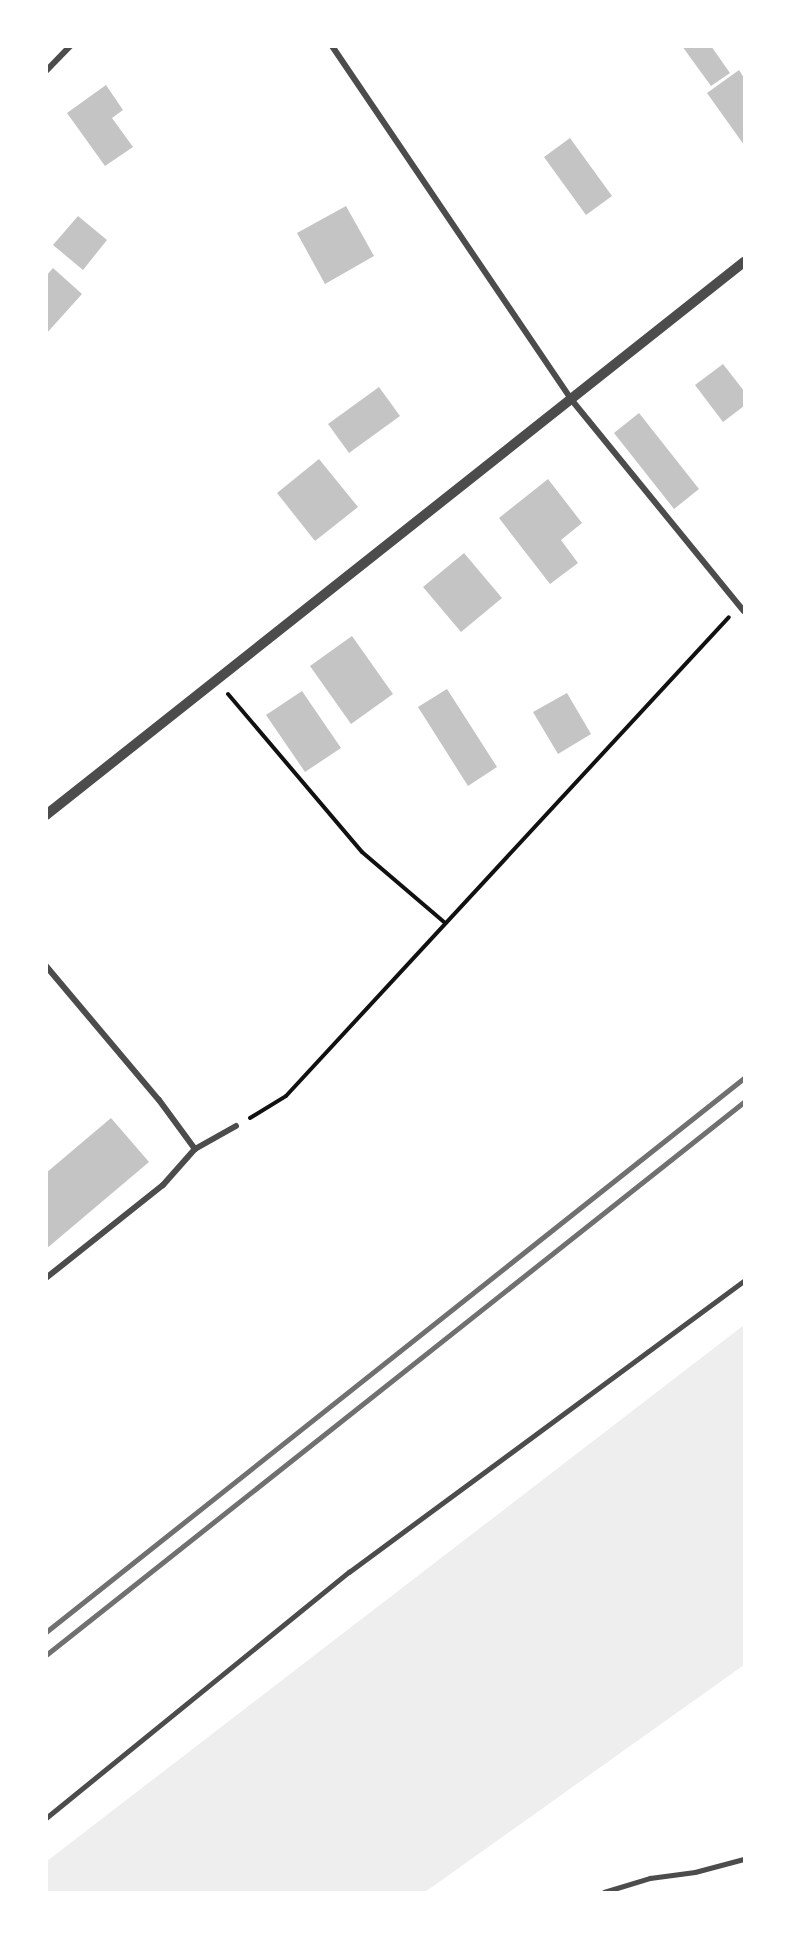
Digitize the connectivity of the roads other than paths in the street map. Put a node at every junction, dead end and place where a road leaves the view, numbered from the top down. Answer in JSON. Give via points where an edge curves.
{"nodes":[{"id":1,"x":70,"y":46,"type":"edge"},
{"id":2,"x":332,"y":46,"type":"edge"},
{"id":3,"x":46,"y":71,"type":"edge"},
{"id":4,"x":744,"y":262,"type":"edge"},
{"id":5,"x":570,"y":398,"type":"junction"},
{"id":6,"x":742,"y":608,"type":"edge"},
{"id":7,"x":46,"y":815,"type":"edge"},
{"id":8,"x":46,"y":966,"type":"edge"},
{"id":9,"x":236,"y":1125,"type":"road end"},
{"id":10,"x":195,"y":1149,"type":"junction"},
{"id":11,"x":46,"y":1278,"type":"edge"},
{"id":12,"x":744,"y":1281,"type":"edge"},
{"id":13,"x":46,"y":1818,"type":"edge"},
{"id":14,"x":744,"y":1859,"type":"edge"},
{"id":15,"x":604,"y":1893,"type":"edge"}],
"edges":[{"from":1,"to":3,"type":"street"},
{"from":2,"to":5,"type":"street"},
{"from":4,"to":5,"type":"street"},
{"from":5,"to":6,"type":"street"},
{"from":5,"to":7,"type":"street"},
{"from":8,"to":10,"type":"street","via":[[159,1100]]},
{"from":9,"to":10,"type":"street"},
{"from":10,"to":11,"type":"street","via":[[163,1185]]},
{"from":12,"to":13,"type":"lane","via":[[349,1572]]},
{"from":14,"to":15,"type":"lane","via":[[695,1872],[650,1878]]}]}
